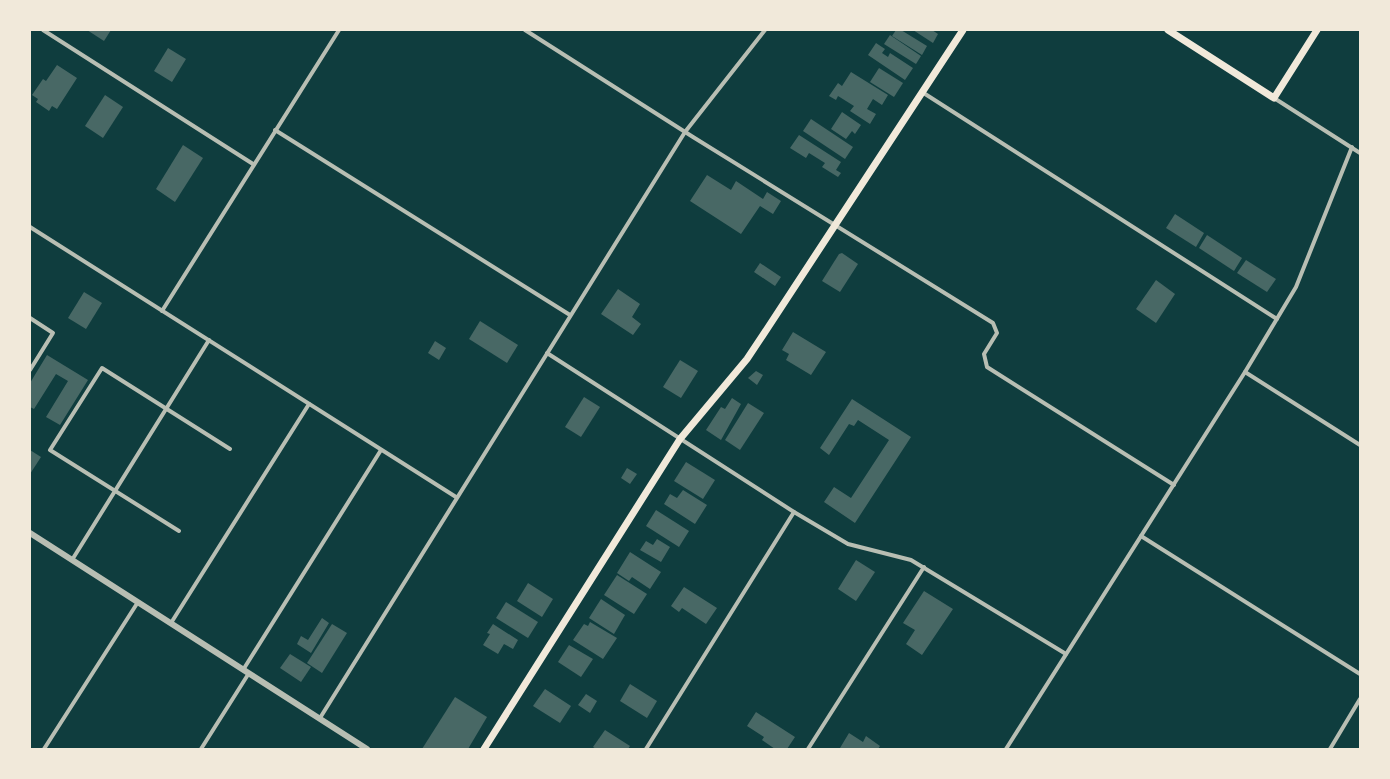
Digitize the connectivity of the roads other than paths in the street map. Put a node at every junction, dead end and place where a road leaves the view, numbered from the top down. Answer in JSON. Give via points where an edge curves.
{"nodes":[{"id":1,"x":43,"y":30,"type":"edge"},
{"id":2,"x":339,"y":30,"type":"edge"},
{"id":3,"x":525,"y":30,"type":"edge"},
{"id":4,"x":765,"y":30,"type":"edge"},
{"id":5,"x":963,"y":30,"type":"edge"},
{"id":6,"x":1168,"y":30,"type":"edge"},
{"id":7,"x":1317,"y":30,"type":"edge"},
{"id":8,"x":922,"y":92,"type":"junction"},
{"id":9,"x":1274,"y":98,"type":"junction"},
{"id":10,"x":275,"y":130,"type":"junction"},
{"id":11,"x":685,"y":132,"type":"junction"},
{"id":12,"x":1352,"y":147,"type":"junction"},
{"id":13,"x":1360,"y":152,"type":"edge"},
{"id":14,"x":253,"y":164,"type":"junction"},
{"id":15,"x":835,"y":224,"type":"junction"},
{"id":16,"x":30,"y":227,"type":"edge"},
{"id":17,"x":162,"y":311,"type":"junction"},
{"id":18,"x":570,"y":315,"type":"junction"},
{"id":19,"x":30,"y":318,"type":"edge"},
{"id":20,"x":1277,"y":319,"type":"junction"},
{"id":21,"x":209,"y":340,"type":"junction"},
{"id":22,"x":547,"y":353,"type":"junction"},
{"id":23,"x":30,"y":370,"type":"edge"},
{"id":24,"x":1245,"y":372,"type":"junction"},
{"id":25,"x":309,"y":404,"type":"junction"},
{"id":26,"x":166,"y":409,"type":"junction"},
{"id":27,"x":680,"y":439,"type":"junction"},
{"id":28,"x":1360,"y":445,"type":"edge"},
{"id":29,"x":230,"y":449,"type":"dead end"},
{"id":30,"x":381,"y":450,"type":"junction"},
{"id":31,"x":1174,"y":485,"type":"junction"},
{"id":32,"x":116,"y":491,"type":"junction"},
{"id":33,"x":456,"y":497,"type":"junction"},
{"id":34,"x":794,"y":512,"type":"junction"},
{"id":35,"x":179,"y":531,"type":"dead end"},
{"id":36,"x":30,"y":533,"type":"edge"},
{"id":37,"x":1141,"y":536,"type":"junction"},
{"id":38,"x":72,"y":560,"type":"junction"},
{"id":39,"x":924,"y":567,"type":"junction"},
{"id":40,"x":138,"y":602,"type":"junction"},
{"id":41,"x":171,"y":624,"type":"junction"},
{"id":42,"x":1066,"y":654,"type":"junction"},
{"id":43,"x":243,"y":670,"type":"junction"},
{"id":44,"x":249,"y":673,"type":"junction"},
{"id":45,"x":1360,"y":674,"type":"edge"},
{"id":46,"x":1360,"y":699,"type":"edge"},
{"id":47,"x":320,"y":718,"type":"junction"},
{"id":48,"x":44,"y":749,"type":"edge"},
{"id":49,"x":201,"y":749,"type":"edge"},
{"id":50,"x":367,"y":749,"type":"edge"},
{"id":51,"x":484,"y":749,"type":"edge"},
{"id":52,"x":646,"y":749,"type":"edge"},
{"id":53,"x":808,"y":749,"type":"edge"},
{"id":54,"x":1006,"y":749,"type":"edge"},
{"id":55,"x":1330,"y":749,"type":"edge"}],
"edges":[{"from":1,"to":14,"type":"street"},
{"from":2,"to":10,"type":"street"},
{"from":3,"to":11,"type":"street"},
{"from":4,"to":11,"type":"street"},
{"from":5,"to":8,"type":"main road"},
{"from":6,"to":9,"type":"main road"},
{"from":7,"to":9,"type":"main road"},
{"from":8,"to":15,"type":"main road"},
{"from":8,"to":20,"type":"street"},
{"from":9,"to":12,"type":"street"},
{"from":10,"to":14,"type":"street"},
{"from":10,"to":18,"type":"street"},
{"from":11,"to":15,"type":"street"},
{"from":11,"to":18,"type":"street"},
{"from":12,"to":13,"type":"street"},
{"from":12,"to":20,"type":"street","via":[[1296,287]]},
{"from":14,"to":17,"type":"street"},
{"from":15,"to":27,"type":"main road","via":[[747,359]]},
{"from":15,"to":31,"type":"street","via":[[993,323],[997,334],[984,354],[987,367]]},
{"from":16,"to":17,"type":"street"},
{"from":17,"to":21,"type":"street"},
{"from":18,"to":22,"type":"street"},
{"from":19,"to":23,"type":"street","via":[[53,333]]},
{"from":20,"to":24,"type":"street"},
{"from":21,"to":25,"type":"street"},
{"from":21,"to":26,"type":"street"},
{"from":22,"to":27,"type":"street"},
{"from":22,"to":33,"type":"street"},
{"from":24,"to":28,"type":"street"},
{"from":24,"to":31,"type":"street"},
{"from":25,"to":30,"type":"street"},
{"from":25,"to":41,"type":"street"},
{"from":26,"to":29,"type":"street"},
{"from":26,"to":32,"type":"street"},
{"from":26,"to":32,"type":"street","via":[[102,368],[50,450]]},
{"from":27,"to":34,"type":"street"},
{"from":27,"to":51,"type":"main road"},
{"from":30,"to":33,"type":"street"},
{"from":30,"to":43,"type":"street"},
{"from":31,"to":37,"type":"street"},
{"from":32,"to":35,"type":"street"},
{"from":32,"to":38,"type":"street"},
{"from":33,"to":47,"type":"street"},
{"from":34,"to":39,"type":"street","via":[[848,544],[911,560]]},
{"from":34,"to":52,"type":"street"},
{"from":36,"to":38,"type":"street"},
{"from":37,"to":42,"type":"street"},
{"from":37,"to":45,"type":"street"},
{"from":38,"to":40,"type":"street"},
{"from":39,"to":42,"type":"street"},
{"from":39,"to":53,"type":"street"},
{"from":40,"to":41,"type":"street"},
{"from":40,"to":48,"type":"street"},
{"from":41,"to":43,"type":"street"},
{"from":42,"to":54,"type":"street"},
{"from":43,"to":44,"type":"street"},
{"from":44,"to":47,"type":"street"},
{"from":44,"to":49,"type":"street"},
{"from":46,"to":55,"type":"street"},
{"from":47,"to":50,"type":"street"}]}
